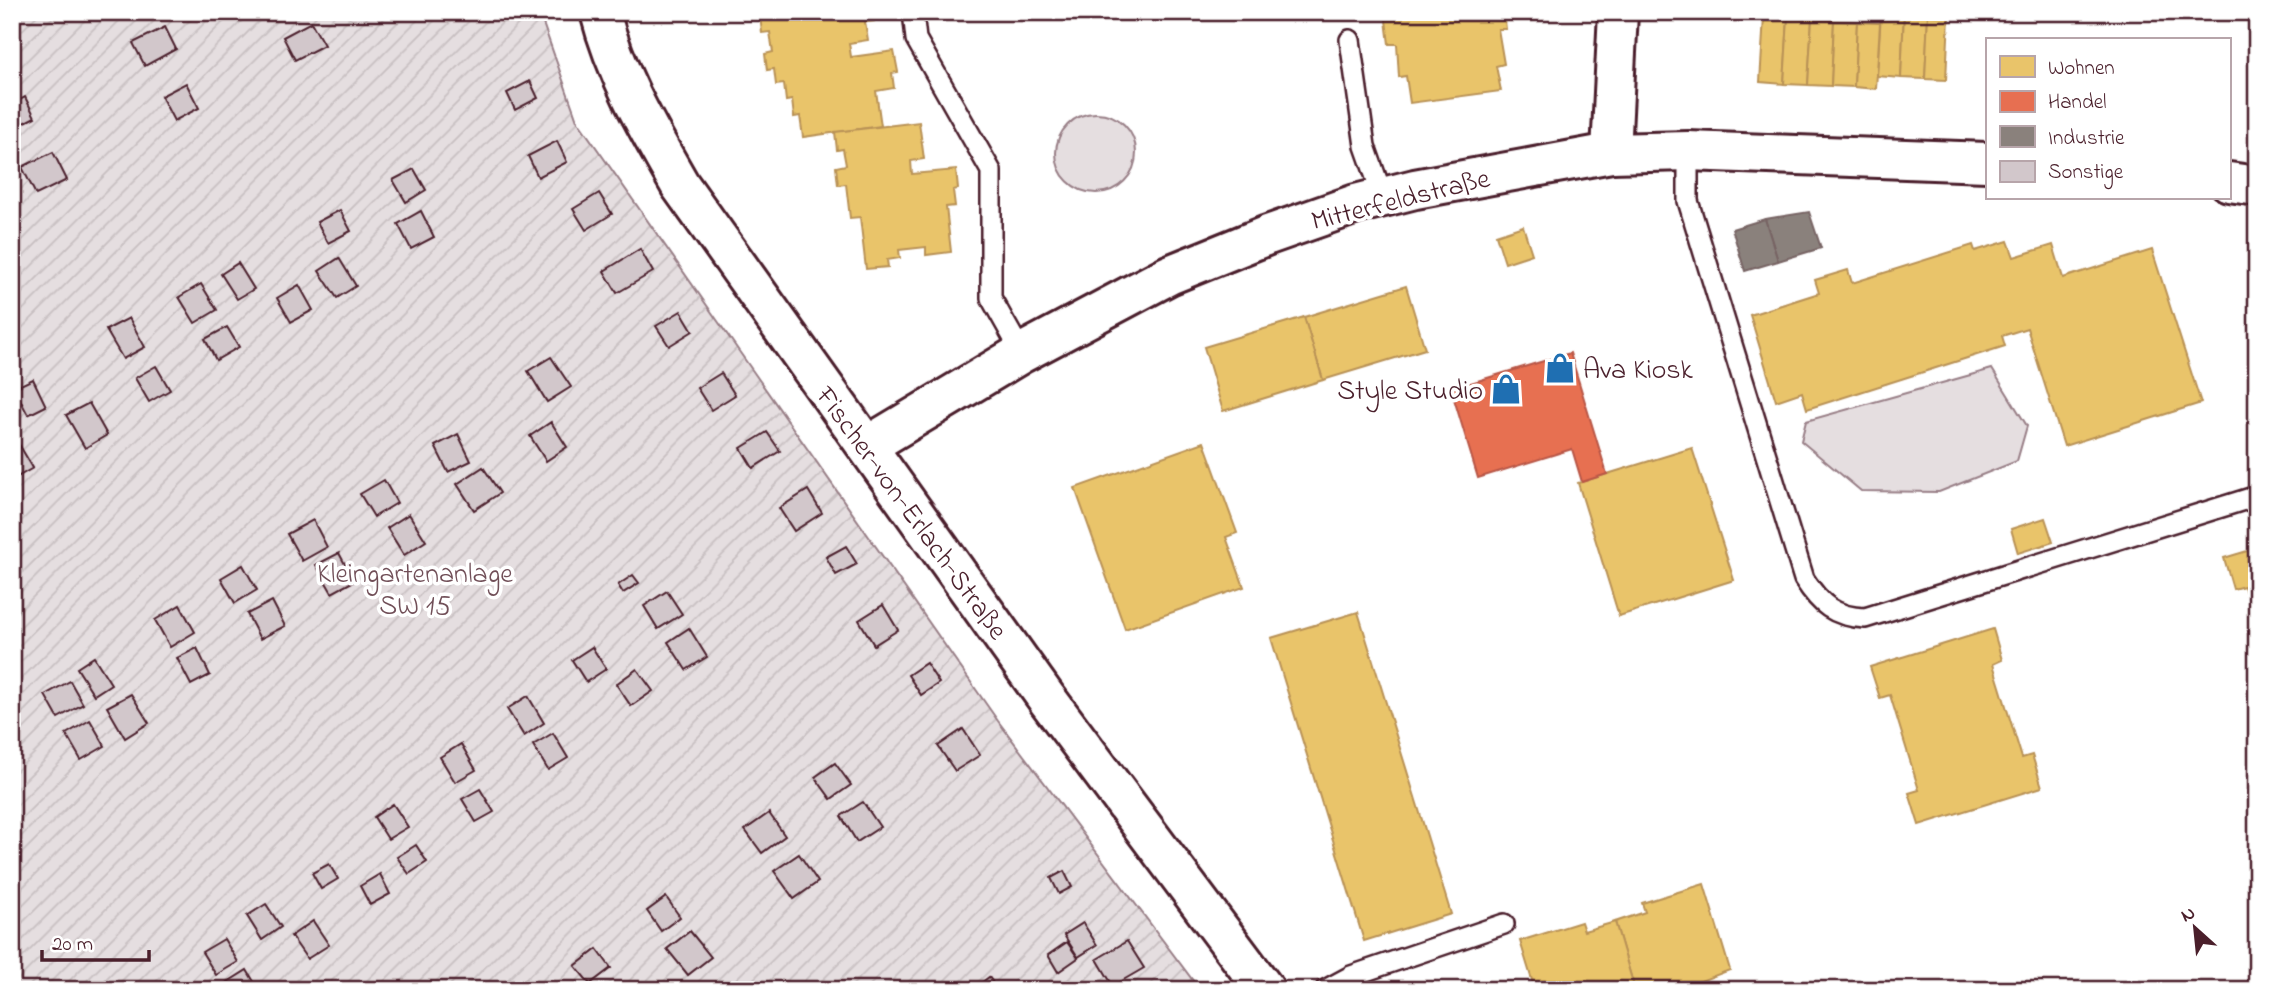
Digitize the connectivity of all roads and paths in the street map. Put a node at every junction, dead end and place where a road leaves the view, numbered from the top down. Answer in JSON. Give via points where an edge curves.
{"nodes":[{"id":1,"x":600,"y":12,"type":"edge"},
{"id":2,"x":913,"y":12,"type":"edge"},
{"id":3,"x":1618,"y":12,"type":"edge"},
{"id":4,"x":1350,"y":40,"type":"dead end"},
{"id":5,"x":1688,"y":151,"type":"junction"},
{"id":6,"x":1611,"y":153,"type":"junction"},
{"id":7,"x":1986,"y":162,"type":"edge"},
{"id":8,"x":2230,"y":182,"type":"edge"},
{"id":9,"x":2257,"y":186,"type":"edge"},
{"id":10,"x":1384,"y":197,"type":"junction"},
{"id":11,"x":1021,"y":353,"type":"junction"},
{"id":12,"x":867,"y":446,"type":"junction"},
{"id":13,"x":2257,"y":496,"type":"edge"},
{"id":14,"x":1504,"y":924,"type":"dead end"},
{"id":15,"x":1265,"y":990,"type":"edge"},
{"id":16,"x":1325,"y":990,"type":"edge"}],
"edges":[{"from":1,"to":12,"type":"street","name":"Fischer-von-Erlach-Straße","via":[[635,107],[680,185]]},
{"from":2,"to":11,"type":"lane","via":[[916,39],[991,171],[991,298]]},
{"from":3,"to":6,"type":"street"},
{"from":4,"to":10,"type":"lane","via":[[1365,146]]},
{"from":5,"to":6,"type":"street","name":"Mitterfeldstraße"},
{"from":5,"to":7,"type":"street","name":"Mitterfeldstraße"},
{"from":5,"to":13,"type":"lane","via":[[1688,201],[1804,579],[1819,603],[1844,618],[1865,618]]},
{"from":6,"to":10,"type":"street","name":"Mitterfeldstraße"},
{"from":8,"to":9,"type":"street"},
{"from":10,"to":11,"type":"street","name":"Mitterfeldstraße","via":[[1268,235],[1169,275]]},
{"from":11,"to":12,"type":"street","name":"Mitterfeldstraße"},
{"from":12,"to":15,"type":"street","name":"Fischer-von-Erlach-Straße","via":[[1106,780]]},
{"from":14,"to":16,"type":"lane","via":[[1351,976]]}]}
